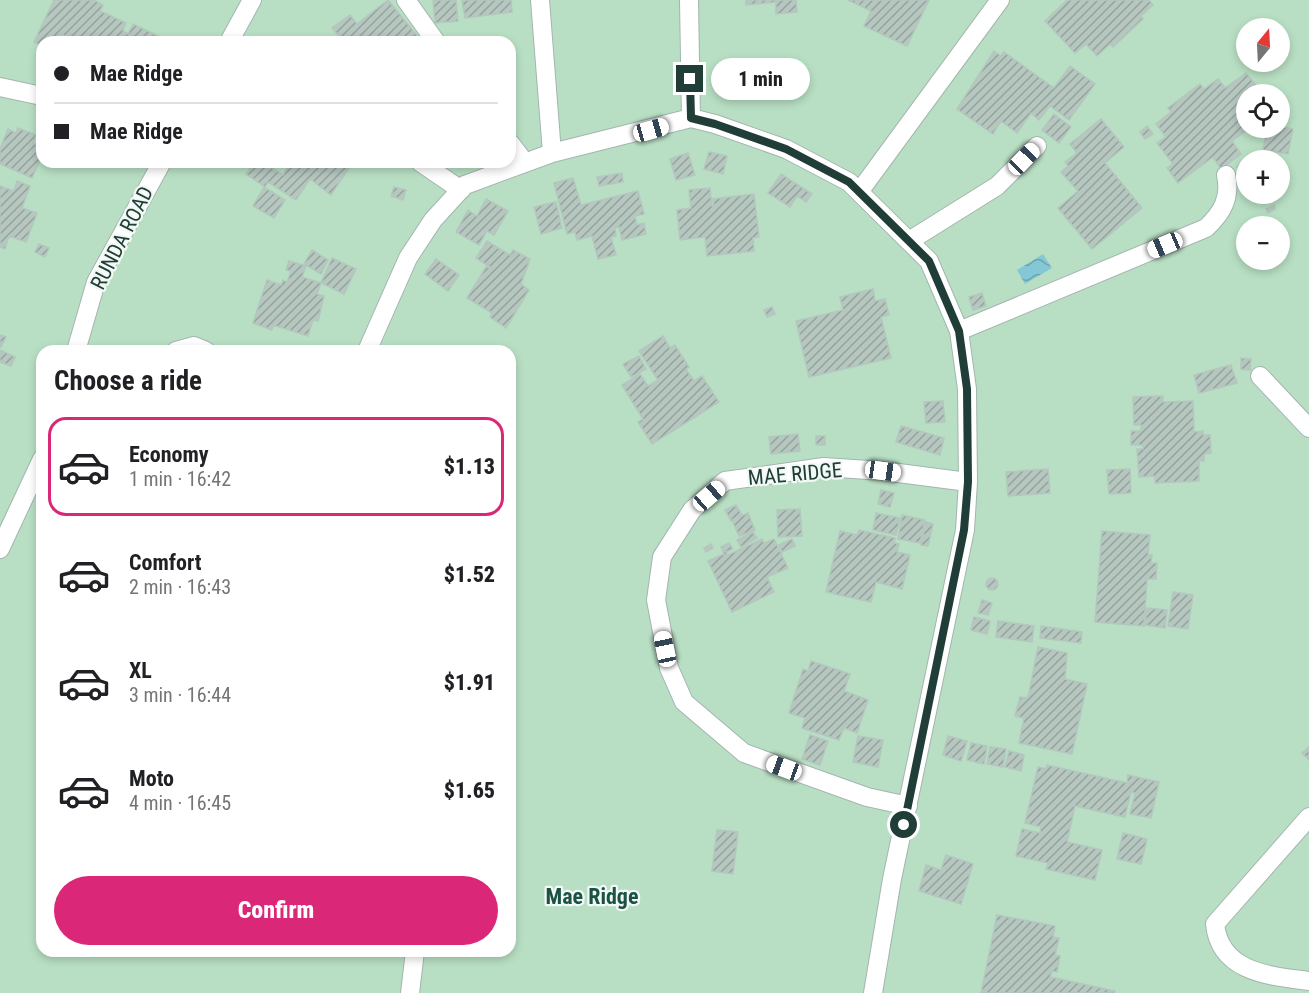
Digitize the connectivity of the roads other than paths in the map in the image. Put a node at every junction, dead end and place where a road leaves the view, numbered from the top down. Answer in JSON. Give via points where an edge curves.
{"nodes":[{"id":1,"x":252,"y":0,"type":"edge"},
{"id":2,"x":406,"y":0,"type":"edge"},
{"id":3,"x":540,"y":0,"type":"edge"},
{"id":4,"x":689,"y":0,"type":"edge"},
{"id":5,"x":1000,"y":0,"type":"edge"},
{"id":6,"x":232,"y":36,"type":"edge"},
{"id":7,"x":432,"y":36,"type":"edge"},
{"id":8,"x":0,"y":87,"type":"edge"},
{"id":9,"x":36,"y":95,"type":"edge"},
{"id":10,"x":691,"y":118,"type":"junction"},
{"id":11,"x":1037,"y":146,"type":"dead end"},
{"id":12,"x":516,"y":151,"type":"edge"},
{"id":13,"x":552,"y":153,"type":"junction"},
{"id":14,"x":525,"y":163,"type":"junction"},
{"id":15,"x":516,"y":166,"type":"edge"},
{"id":16,"x":159,"y":168,"type":"edge"},
{"id":17,"x":429,"y":168,"type":"edge"},
{"id":18,"x":511,"y":168,"type":"edge"},
{"id":19,"x":1226,"y":175,"type":"dead end"},
{"id":20,"x":461,"y":190,"type":"junction"},
{"id":21,"x":860,"y":192,"type":"junction"},
{"id":22,"x":909,"y":242,"type":"junction"},
{"id":23,"x":959,"y":331,"type":"junction"},
{"id":24,"x":77,"y":345,"type":"edge"},
{"id":25,"x":370,"y":345,"type":"edge"},
{"id":26,"x":1260,"y":376,"type":"dead end"},
{"id":27,"x":1309,"y":428,"type":"edge"},
{"id":28,"x":36,"y":474,"type":"edge"},
{"id":29,"x":968,"y":482,"type":"junction"},
{"id":30,"x":0,"y":549,"type":"edge"},
{"id":31,"x":908,"y":806,"type":"junction"},
{"id":32,"x":1309,"y":817,"type":"edge"},
{"id":33,"x":413,"y":957,"type":"edge"},
{"id":34,"x":1309,"y":981,"type":"edge"},
{"id":35,"x":410,"y":993,"type":"edge"},
{"id":36,"x":873,"y":993,"type":"edge"},
{"id":37,"x":1307,"y":993,"type":"edge"}],
"edges":[{"from":1,"to":6,"type":"street"},
{"from":2,"to":7,"type":"street"},
{"from":3,"to":13,"type":"street"},
{"from":4,"to":10,"type":"street"},
{"from":5,"to":21,"type":"street"},
{"from":8,"to":9,"type":"street"},
{"from":10,"to":13,"type":"street"},
{"from":10,"to":21,"type":"street","via":[[786,149],[849,182]]},
{"from":11,"to":22,"type":"street","via":[[998,186]]},
{"from":12,"to":14,"type":"street"},
{"from":13,"to":14,"type":"street"},
{"from":14,"to":15,"type":"street"},
{"from":16,"to":24,"type":"street","name":"RUNDA ROAD","via":[[96,282]]},
{"from":17,"to":20,"type":"street"},
{"from":18,"to":20,"type":"street"},
{"from":19,"to":23,"type":"street","via":[[1229,188],[1222,213],[1206,228]]},
{"from":20,"to":25,"type":"street","via":[[433,220],[408,258]]},
{"from":21,"to":22,"type":"street"},
{"from":22,"to":23,"type":"street","via":[[929,261]]},
{"from":23,"to":29,"type":"street","via":[[967,389]]},
{"from":26,"to":27,"type":"street"},
{"from":28,"to":30,"type":"street"},
{"from":29,"to":31,"type":"street","via":[[964,530]]},
{"from":29,"to":31,"type":"street","name":"MAE RIDGE","via":[[824,467],[726,481],[692,510],[662,556],[656,600],[669,668],[684,702],[744,753],[867,797]]},
{"from":31,"to":36,"type":"street"},
{"from":32,"to":34,"type":"street","via":[[1215,924],[1225,949],[1240,966],[1264,976]]},
{"from":33,"to":35,"type":"street"},
{"from":34,"to":37,"type":"street"}]}
